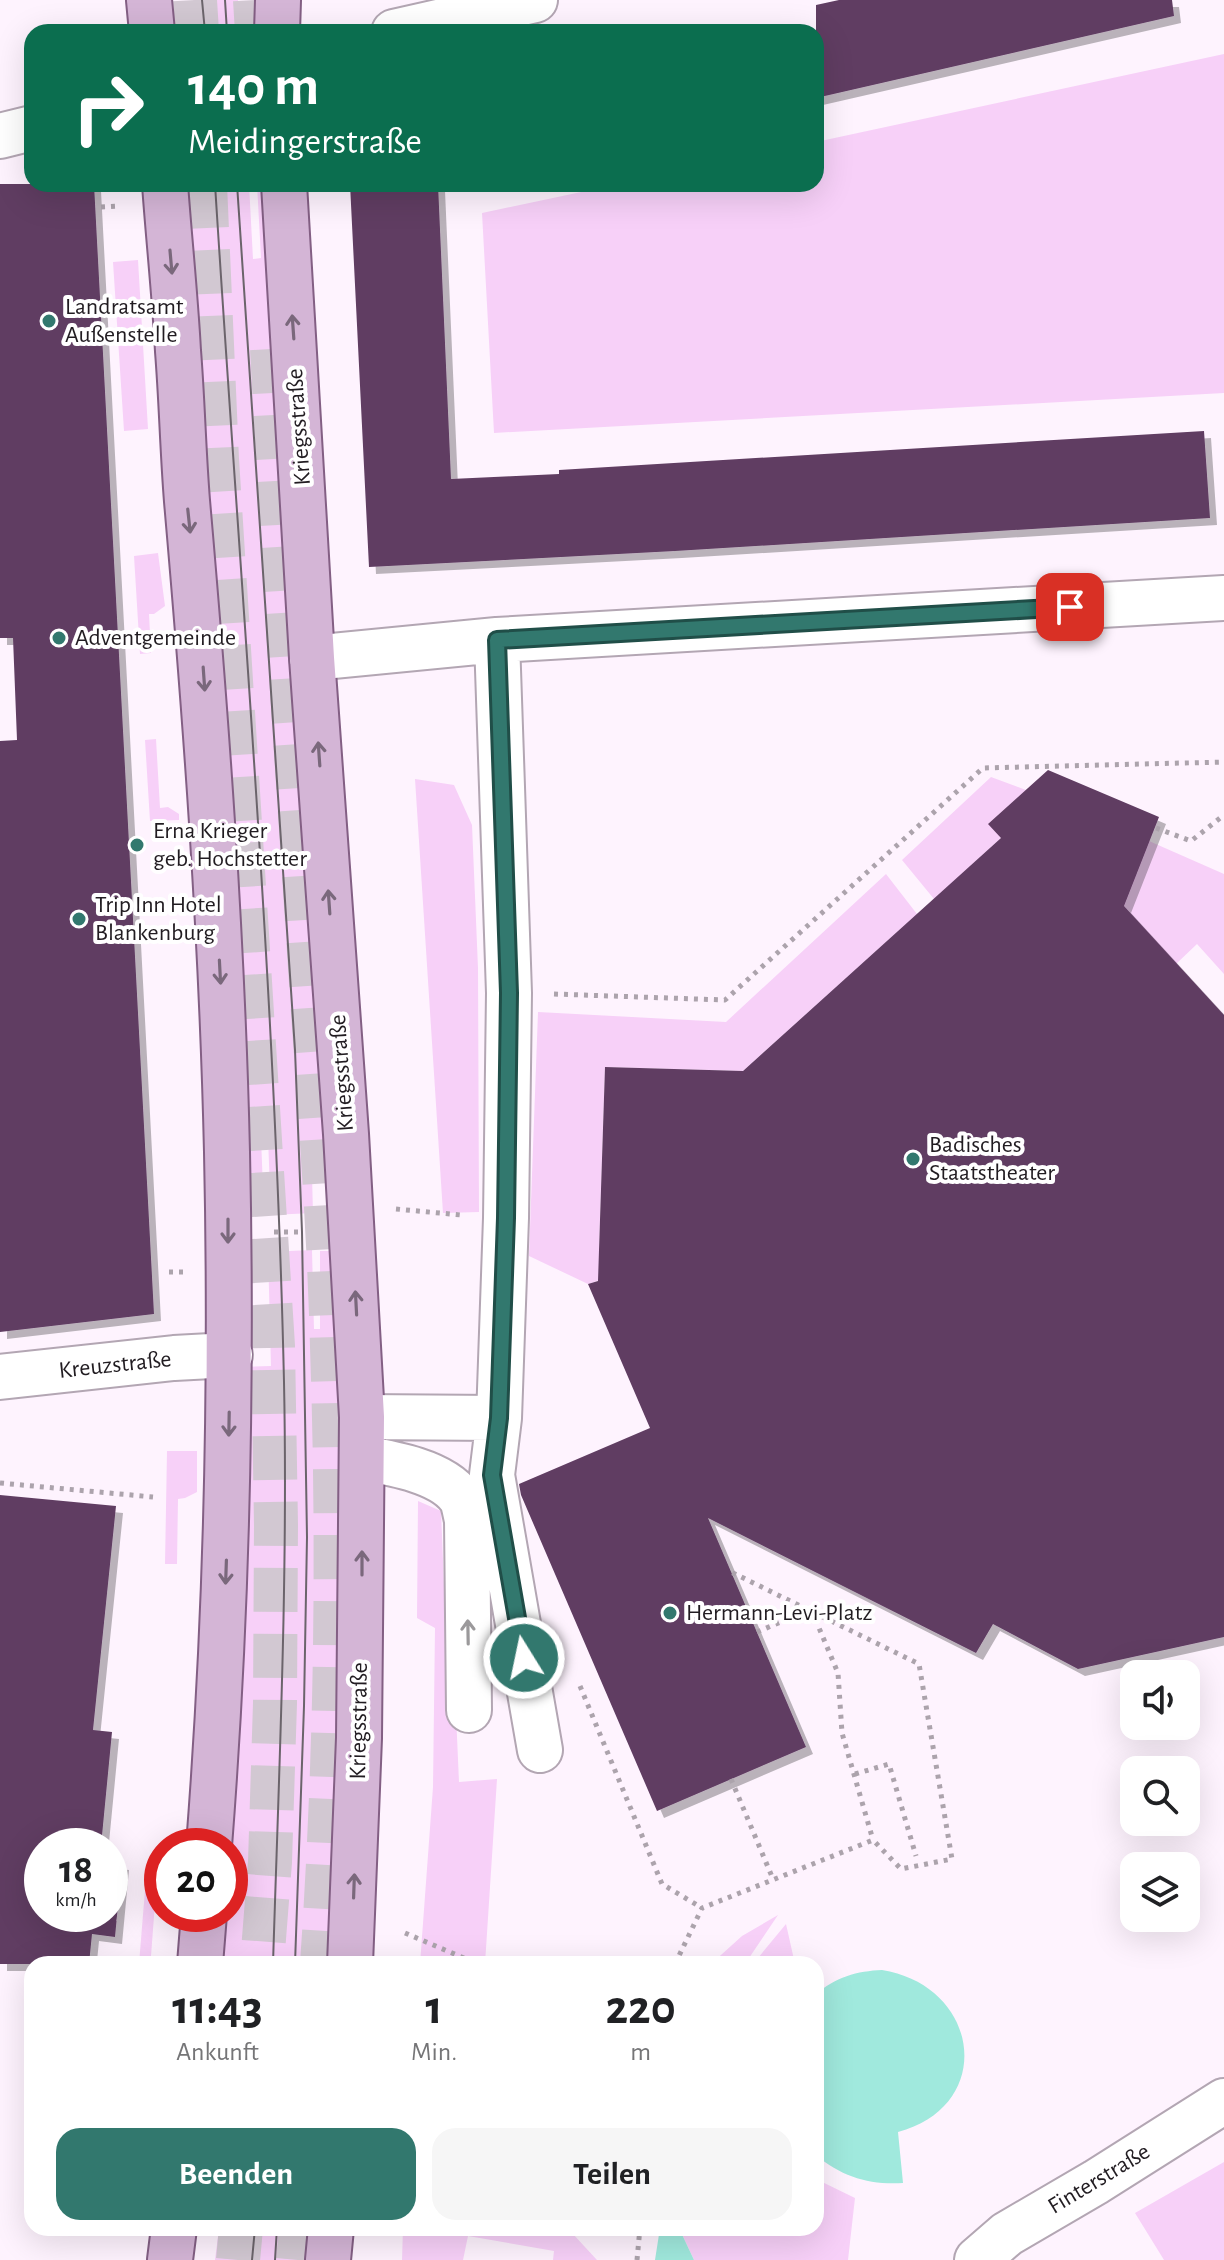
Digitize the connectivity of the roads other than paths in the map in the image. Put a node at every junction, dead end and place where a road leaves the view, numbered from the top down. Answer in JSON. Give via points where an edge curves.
{"nodes":[{"id":1,"x":149,"y":0,"type":"edge"},
{"id":2,"x":278,"y":0,"type":"edge"},
{"id":3,"x":535,"y":0,"type":"edge"},
{"id":4,"x":151,"y":24,"type":"edge"},
{"id":5,"x":277,"y":24,"type":"edge"},
{"id":6,"x":429,"y":24,"type":"edge"},
{"id":7,"x":24,"y":130,"type":"edge"},
{"id":8,"x":0,"y":136,"type":"edge"},
{"id":9,"x":166,"y":192,"type":"edge"},
{"id":10,"x":284,"y":192,"type":"edge"},
{"id":11,"x":1224,"y":598,"type":"edge"},
{"id":12,"x":497,"y":640,"type":"junction"},
{"id":13,"x":312,"y":658,"type":"junction"},
{"id":14,"x":230,"y":1355,"type":"junction"},
{"id":15,"x":0,"y":1377,"type":"edge"},
{"id":16,"x":499,"y":1418,"type":"junction"},
{"id":17,"x":362,"y":1438,"type":"junction"},
{"id":18,"x":469,"y":1710,"type":"dead end"},
{"id":19,"x":540,"y":1750,"type":"dead end"},
{"id":20,"x":210,"y":1828,"type":"edge"},
{"id":21,"x":203,"y":1932,"type":"edge"},
{"id":22,"x":201,"y":1956,"type":"edge"},
{"id":23,"x":350,"y":1956,"type":"edge"},
{"id":24,"x":1224,"y":2101,"type":"edge"},
{"id":25,"x":173,"y":2236,"type":"edge"},
{"id":26,"x":330,"y":2236,"type":"edge"},
{"id":27,"x":170,"y":2260,"type":"edge"},
{"id":28,"x":328,"y":2260,"type":"edge"},
{"id":29,"x":977,"y":2260,"type":"edge"}],
"edges":[{"from":1,"to":4,"type":"main road"},
{"from":2,"to":5,"type":"main road"},
{"from":3,"to":6,"type":"street"},
{"from":7,"to":8,"type":"street"},
{"from":9,"to":14,"type":"main road","one_way":true,"via":[[206,724],[227,1147]]},
{"from":13,"to":10,"type":"main road","name":"Kriegsstraße","one_way":true},
{"from":11,"to":12,"type":"street"},
{"from":12,"to":13,"type":"street"},
{"from":12,"to":16,"type":"street","via":[[509,993]]},
{"from":17,"to":13,"type":"main road","name":"Kriegsstraße","one_way":true},
{"from":14,"to":15,"type":"street","name":"Kreuzstraße"},
{"from":14,"to":20,"type":"main road","one_way":true,"via":[[225,1607]]},
{"from":16,"to":17,"type":"street"},
{"from":16,"to":19,"type":"street","via":[[492,1475]]},
{"from":18,"to":17,"type":"street","one_way":true,"via":[[467,1520],[461,1498]]},
{"from":23,"to":17,"type":"main road","name":"Kriegsstraße","one_way":true},
{"from":21,"to":22,"type":"main road"},
{"from":24,"to":29,"type":"street","name":"Finterstraße","via":[[1007,2234]]},
{"from":25,"to":27,"type":"main road"},
{"from":26,"to":28,"type":"main road"}]}
